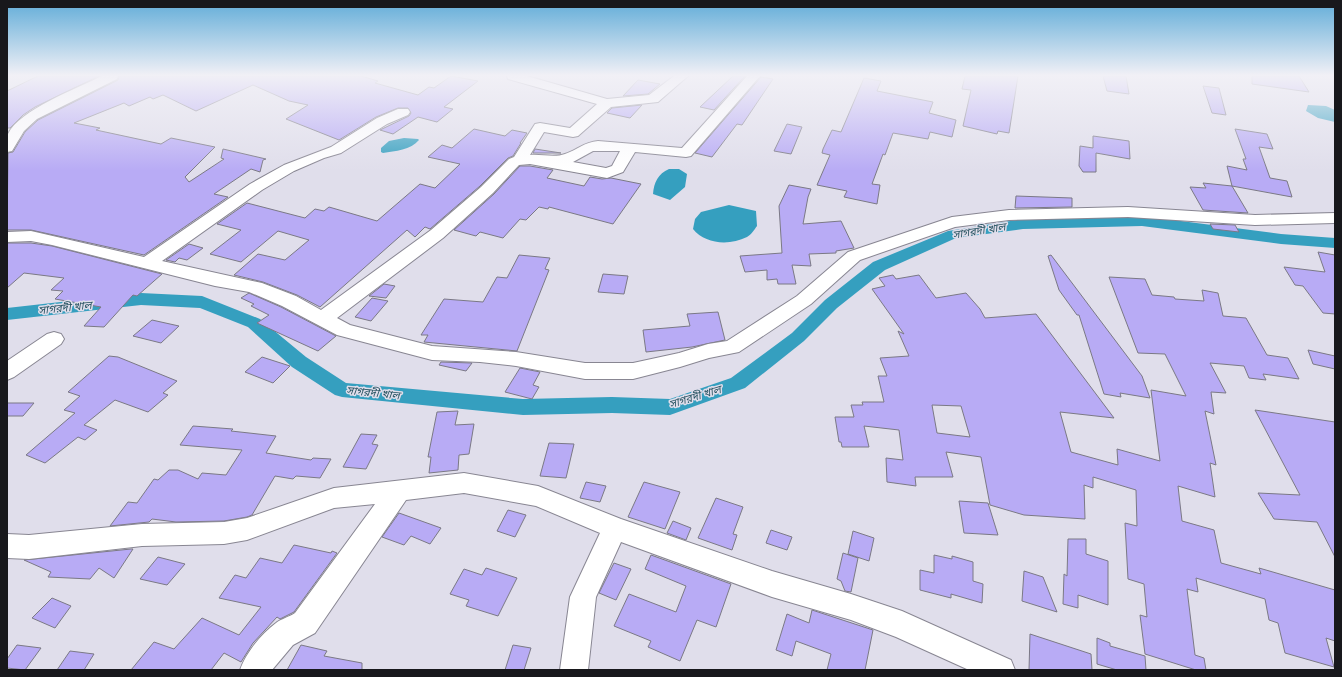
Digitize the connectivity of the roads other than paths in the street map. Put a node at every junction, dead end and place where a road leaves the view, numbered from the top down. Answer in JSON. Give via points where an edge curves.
{"nodes":[{"id":1,"x":49,"y":108,"type":"edge"},
{"id":2,"x":602,"y":108,"type":"edge"},
{"id":3,"x":726,"y":108,"type":"edge"},
{"id":4,"x":402,"y":112,"type":"dead end"},
{"id":5,"x":630,"y":147,"type":"junction"},
{"id":6,"x":7,"y":148,"type":"edge"},
{"id":7,"x":525,"y":159,"type":"junction"},
{"id":8,"x":1335,"y":218,"type":"edge"},
{"id":9,"x":7,"y":237,"type":"edge"},
{"id":10,"x":147,"y":263,"type":"junction"},
{"id":11,"x":322,"y":320,"type":"junction"},
{"id":12,"x":54,"y":339,"type":"dead end"},
{"id":13,"x":7,"y":372,"type":"edge"},
{"id":14,"x":400,"y":490,"type":"junction"},
{"id":15,"x":615,"y":528,"type":"junction"},
{"id":16,"x":7,"y":546,"type":"edge"},
{"id":17,"x":254,"y":670,"type":"edge"},
{"id":18,"x":574,"y":670,"type":"edge"},
{"id":19,"x":1001,"y":670,"type":"edge"}],
"edges":[{"from":1,"to":6,"type":"street","via":[[32,116],[18,129]]},
{"from":2,"to":7,"type":"street","via":[[572,133],[540,128]]},
{"from":3,"to":5,"type":"street","via":[[686,153]]},
{"from":4,"to":10,"type":"street","via":[[382,121],[336,150],[289,168],[256,187]]},
{"from":5,"to":7,"type":"street","via":[[590,146],[568,159]]},
{"from":5,"to":7,"type":"street","via":[[618,169],[607,173]]},
{"from":7,"to":11,"type":"street","via":[[514,162],[487,190],[437,234]]},
{"from":8,"to":11,"type":"street","via":[[1256,220],[1128,212],[1009,214],[952,222],[854,256],[804,300],[732,347],[633,371],[585,371],[516,358],[432,353],[344,330]]},
{"from":9,"to":10,"type":"street","via":[[31,236]]},
{"from":10,"to":11,"type":"street","via":[[255,287],[289,301]]},
{"from":12,"to":13,"type":"street"},
{"from":14,"to":15,"type":"street","via":[[464,483],[538,496]]},
{"from":14,"to":16,"type":"street","via":[[334,498],[247,529],[224,533],[142,535],[29,547]]},
{"from":14,"to":17,"type":"street","via":[[305,623],[293,631],[286,632]]},
{"from":15,"to":18,"type":"street","via":[[583,597]]},
{"from":15,"to":19,"type":"street","via":[[772,584],[902,625]]}]}
